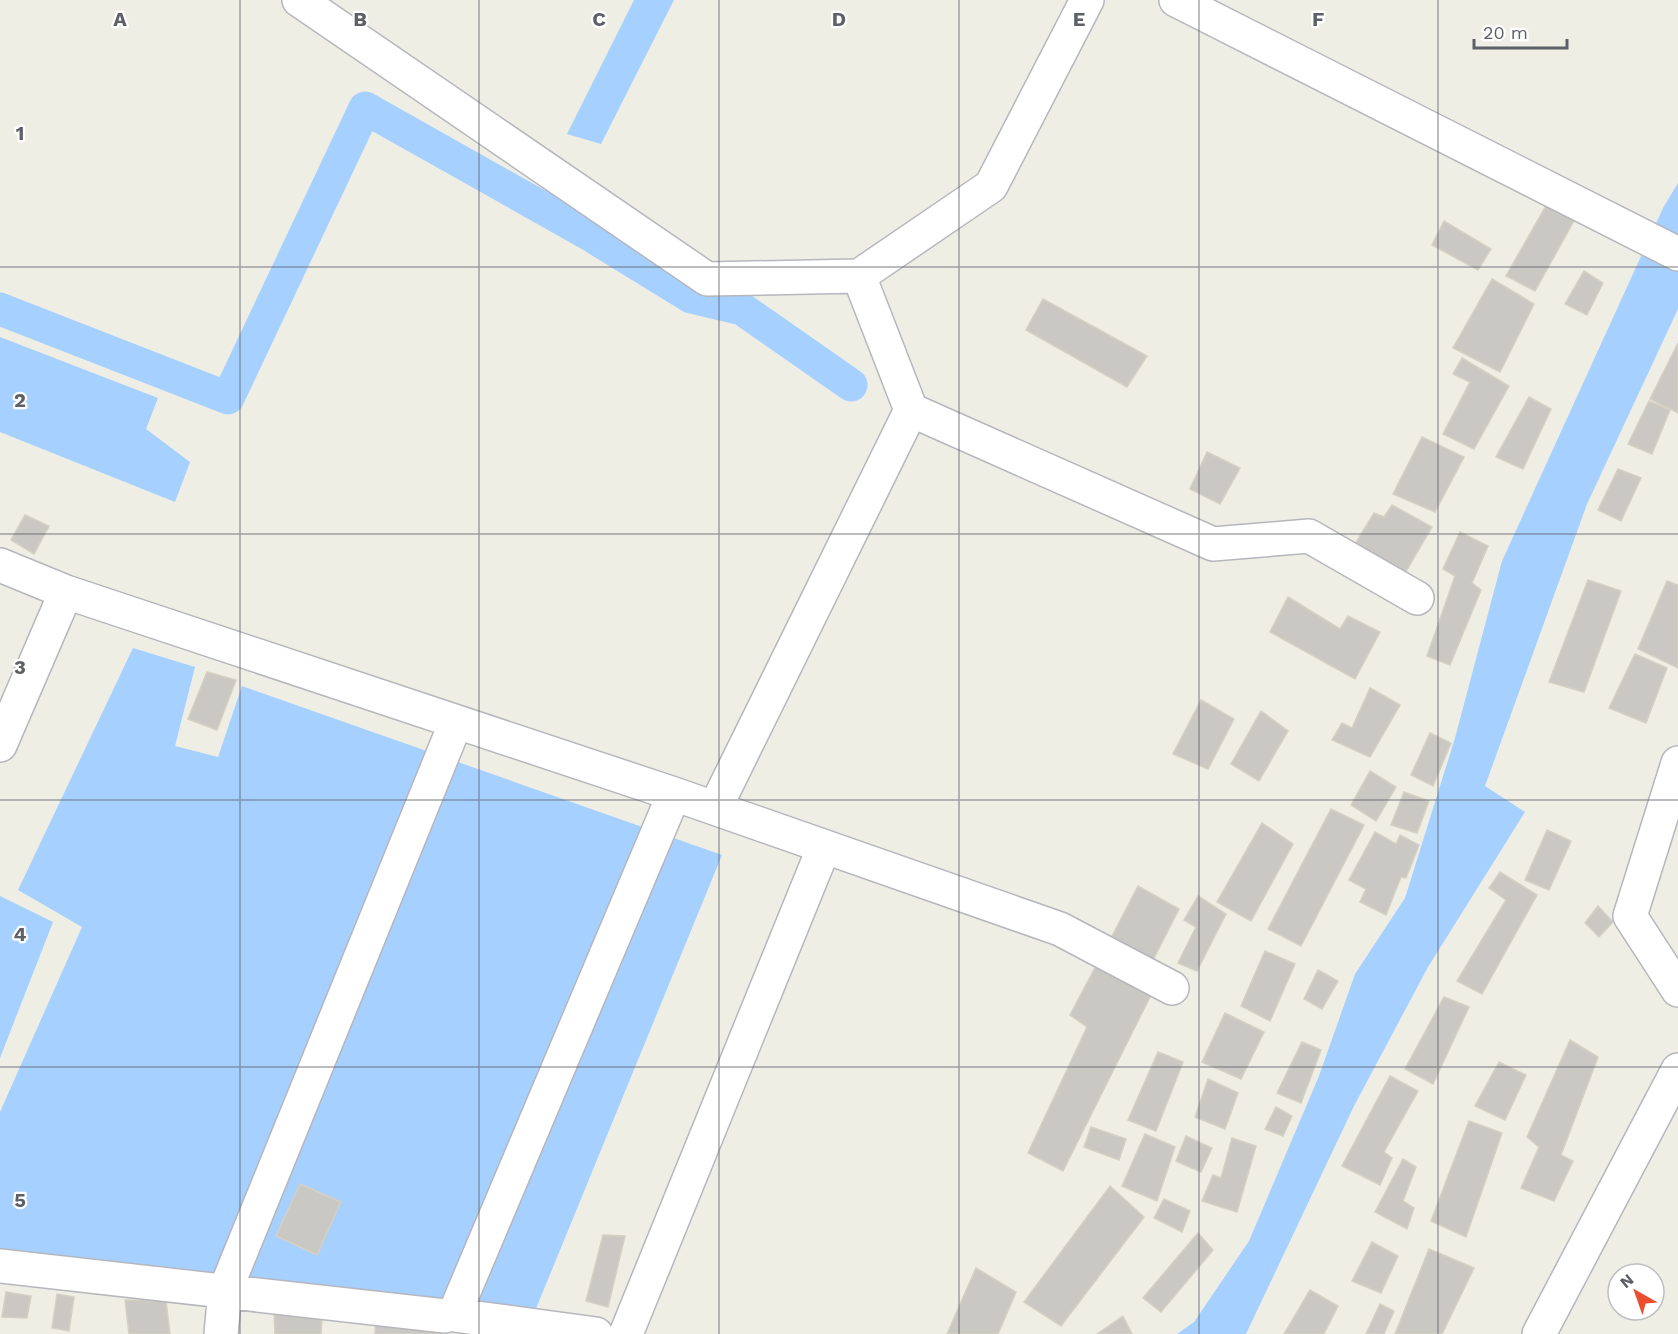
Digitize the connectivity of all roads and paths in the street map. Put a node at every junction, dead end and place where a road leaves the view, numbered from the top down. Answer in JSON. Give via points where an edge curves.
{"nodes":[{"id":1,"x":299,"y":0,"type":"edge"},
{"id":2,"x":1087,"y":0,"type":"edge"},
{"id":3,"x":1176,"y":0,"type":"edge"},
{"id":4,"x":1678,"y":254,"type":"edge"},
{"id":5,"x":859,"y":276,"type":"junction"},
{"id":6,"x":911,"y":410,"type":"junction"},
{"id":7,"x":0,"y":564,"type":"edge"},
{"id":8,"x":66,"y":592,"type":"junction"},
{"id":9,"x":1417,"y":598,"type":"dead end"},
{"id":10,"x":456,"y":722,"type":"junction"},
{"id":11,"x":0,"y":745,"type":"edge"},
{"id":12,"x":1678,"y":763,"type":"edge"},
{"id":13,"x":674,"y":794,"type":"junction"},
{"id":14,"x":715,"y":808,"type":"junction"},
{"id":15,"x":825,"y":847,"type":"junction"},
{"id":16,"x":1172,"y":988,"type":"dead end"},
{"id":17,"x":1678,"y":990,"type":"edge"},
{"id":18,"x":1678,"y":1070,"type":"edge"},
{"id":19,"x":0,"y":1266,"type":"edge"},
{"id":20,"x":225,"y":1291,"type":"junction"},
{"id":21,"x":445,"y":1316,"type":"dead end"},
{"id":22,"x":221,"y":1334,"type":"edge"},
{"id":23,"x":596,"y":1334,"type":"edge"},
{"id":24,"x":626,"y":1334,"type":"edge"},
{"id":25,"x":1539,"y":1334,"type":"edge"}],
"edges":[{"from":1,"to":5,"type":"street","via":[[707,279]]},
{"from":2,"to":5,"type":"street","via":[[991,186]]},
{"from":3,"to":4,"type":"street"},
{"from":5,"to":6,"type":"street"},
{"from":6,"to":9,"type":"street","via":[[1213,544],[1309,536]]},
{"from":6,"to":14,"type":"street"},
{"from":7,"to":8,"type":"street"},
{"from":8,"to":10,"type":"street"},
{"from":8,"to":11,"type":"street"},
{"from":10,"to":13,"type":"street"},
{"from":10,"to":20,"type":"street"},
{"from":12,"to":17,"type":"street","via":[[1630,916]]},
{"from":13,"to":14,"type":"street"},
{"from":13,"to":23,"type":"street","via":[[454,1315]]},
{"from":14,"to":15,"type":"street"},
{"from":15,"to":16,"type":"street","via":[[1060,929]]},
{"from":15,"to":24,"type":"street"},
{"from":18,"to":25,"type":"street"},
{"from":19,"to":20,"type":"street"},
{"from":20,"to":21,"type":"street"},
{"from":20,"to":22,"type":"street"}]}
